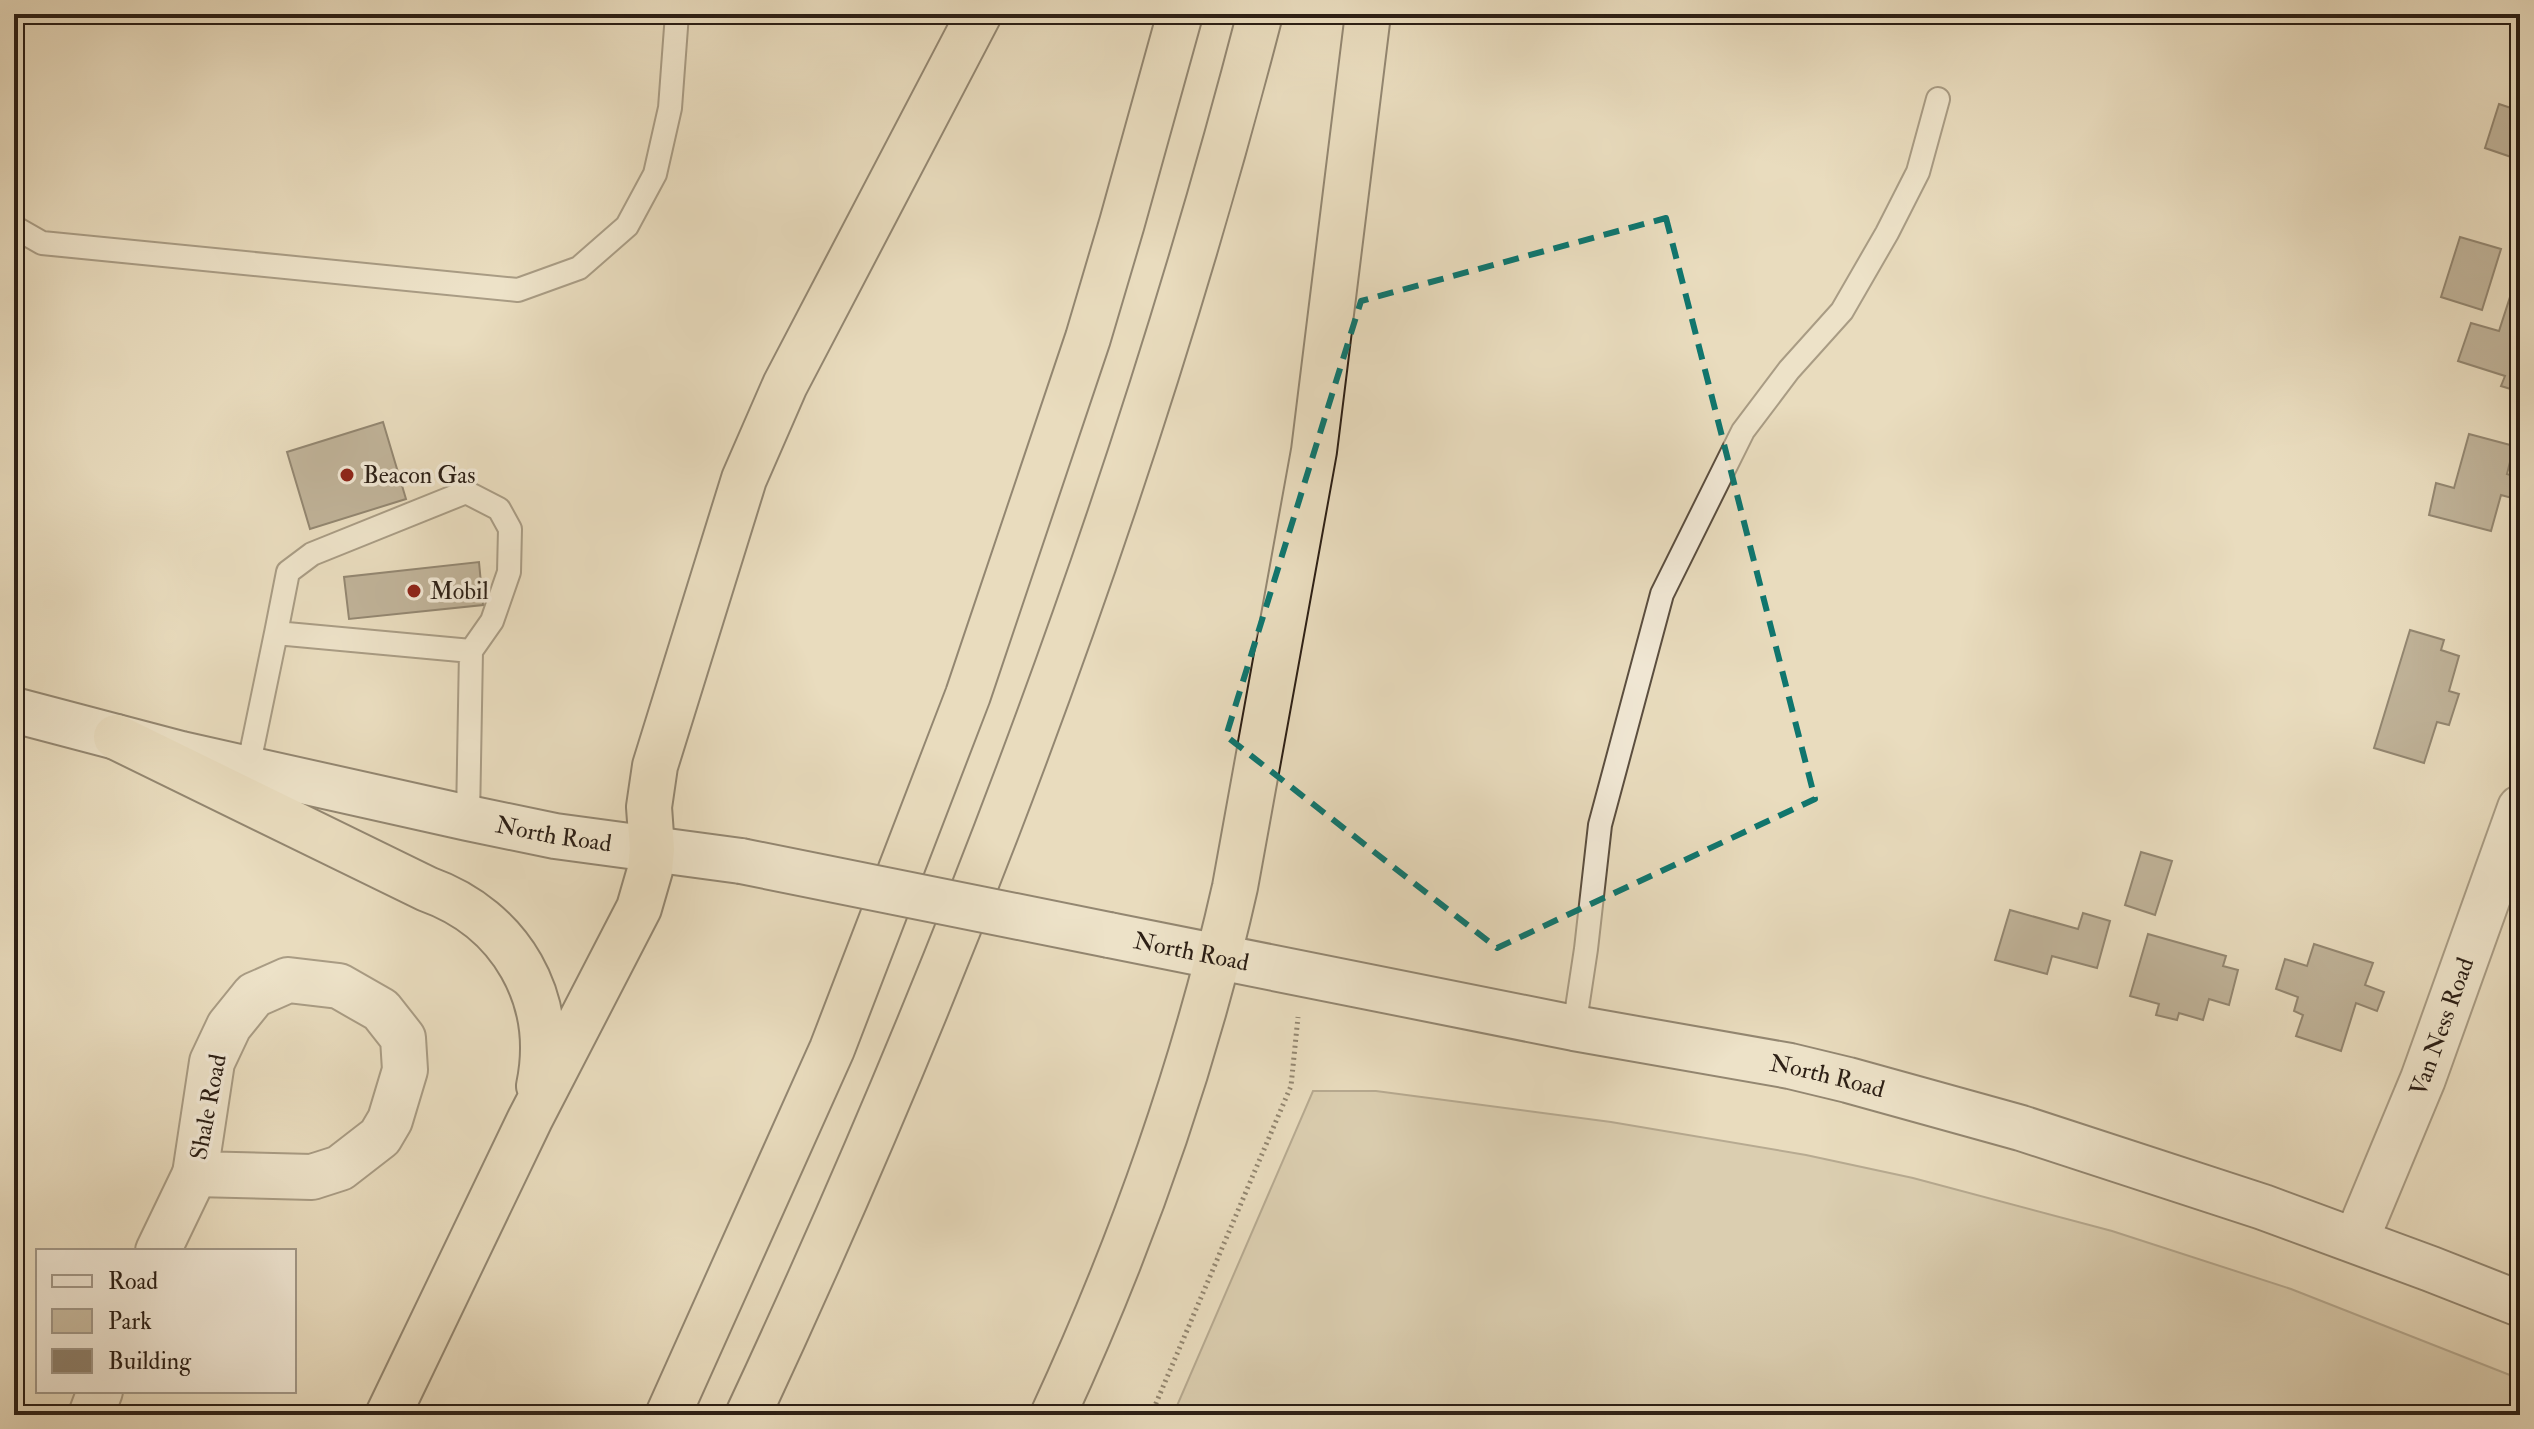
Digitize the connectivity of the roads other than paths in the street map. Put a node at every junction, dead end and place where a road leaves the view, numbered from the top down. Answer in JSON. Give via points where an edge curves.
{"nodes":[{"id":1,"x":677,"y":14,"type":"edge"},
{"id":2,"x":979,"y":14,"type":"edge"},
{"id":3,"x":1180,"y":14,"type":"edge"},
{"id":4,"x":1260,"y":14,"type":"edge"},
{"id":5,"x":1368,"y":14,"type":"edge"},
{"id":6,"x":1938,"y":99,"type":"dead end"},
{"id":7,"x":14,"y":227,"type":"edge"},
{"id":8,"x":276,"y":633,"type":"junction"},
{"id":9,"x":471,"y":651,"type":"junction"},
{"id":10,"x":14,"y":710,"type":"edge"},
{"id":11,"x":116,"y":737,"type":"junction"},
{"id":12,"x":248,"y":768,"type":"junction"},
{"id":13,"x":2520,"y":808,"type":"edge"},
{"id":14,"x":468,"y":818,"type":"junction"},
{"id":15,"x":652,"y":849,"type":"junction"},
{"id":16,"x":1219,"y":958,"type":"junction"},
{"id":17,"x":1574,"y":1028,"type":"junction"},
{"id":18,"x":530,"y":1119,"type":"junction"},
{"id":19,"x":195,"y":1174,"type":"junction"},
{"id":20,"x":2356,"y":1240,"type":"junction"},
{"id":21,"x":159,"y":1249,"type":"edge"},
{"id":22,"x":2520,"y":1304,"type":"edge"},
{"id":23,"x":99,"y":1393,"type":"edge"},
{"id":24,"x":91,"y":1415,"type":"edge"},
{"id":25,"x":388,"y":1415,"type":"edge"},
{"id":26,"x":668,"y":1415,"type":"edge"},
{"id":27,"x":748,"y":1415,"type":"edge"},
{"id":28,"x":1053,"y":1415,"type":"edge"}],
"edges":[{"from":1,"to":7,"type":"lane","via":[[670,108],[655,174],[627,226],[579,268],[518,290],[42,243]]},
{"from":2,"to":15,"type":"highway","via":[[785,385],[744,479],[655,766],[649,807]]},
{"from":3,"to":26,"type":"highway","via":[[1088,338],[962,709],[832,1049]]},
{"from":4,"to":27,"type":"highway","via":[[1193,258],[1042,707],[896,1082]]},
{"from":5,"to":16,"type":"highway","via":[[1314,451]]},
{"from":6,"to":17,"type":"lane","via":[[1918,172],[1887,233],[1842,311],[1743,431],[1662,594],[1600,825]]},
{"from":8,"to":9,"type":"lane"},
{"from":8,"to":9,"type":"lane","via":[[288,572],[312,554],[466,492],[499,509],[510,529],[509,572],[492,621]]},
{"from":8,"to":12,"type":"lane"},
{"from":9,"to":14,"type":"lane"},
{"from":10,"to":11,"type":"main road","name":"North Road"},
{"from":11,"to":12,"type":"main road","name":"North Road"},
{"from":11,"to":18,"type":"highway","via":[[451,897],[491,927],[524,971],[542,1017],[544,1059]]},
{"from":12,"to":14,"type":"main road","name":"North Road"},
{"from":13,"to":20,"type":"main road","name":"Van Ness Road","via":[[2423,1079]]},
{"from":14,"to":15,"type":"main road","name":"North Road"},
{"from":15,"to":16,"type":"main road","name":"North Road","bridge":true,"via":[[741,861]]},
{"from":15,"to":18,"type":"highway","via":[[639,908]]},
{"from":16,"to":17,"type":"main road","name":"North Road"},
{"from":16,"to":28,"type":"highway","via":[[1176,1109]]},
{"from":17,"to":20,"type":"main road","name":"North Road","via":[[1790,1066],[1890,1091],[2021,1128]]},
{"from":18,"to":25,"type":"highway"},
{"from":19,"to":19,"type":"main road","name":"Shale Road","via":[[212,1062],[229,1026],[254,995],[288,980],[339,986],[381,1010],[403,1038],[405,1070],[390,1120],[380,1137],[340,1168],[312,1177]]},
{"from":19,"to":21,"type":"main road","name":"Shale Road"},
{"from":20,"to":22,"type":"main road","name":"North Road"},
{"from":23,"to":24,"type":"main road"}]}
